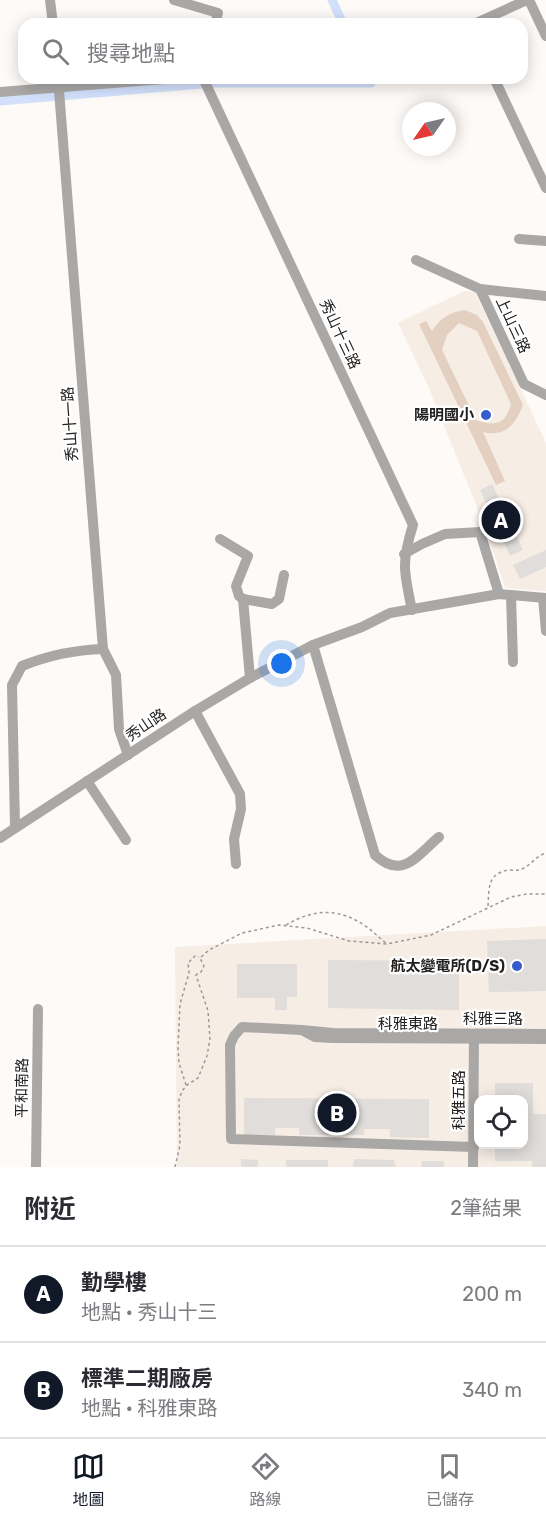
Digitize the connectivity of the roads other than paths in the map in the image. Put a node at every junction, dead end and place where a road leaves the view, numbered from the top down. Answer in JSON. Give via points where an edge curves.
{"nodes":[{"id":1,"x":50,"y":0,"type":"edge"},
{"id":2,"x":174,"y":0,"type":"edge"},
{"id":3,"x":528,"y":0,"type":"edge"},
{"id":4,"x":52,"y":18,"type":"edge"},
{"id":5,"x":217,"y":18,"type":"edge"},
{"id":6,"x":488,"y":18,"type":"edge"},
{"id":7,"x":546,"y":36,"type":"edge"},
{"id":8,"x":47,"y":84,"type":"edge"},
{"id":9,"x":59,"y":84,"type":"edge"},
{"id":10,"x":206,"y":84,"type":"edge"},
{"id":11,"x":497,"y":84,"type":"edge"},
{"id":12,"x":0,"y":92,"type":"edge"},
{"id":13,"x":546,"y":188,"type":"edge"},
{"id":14,"x":519,"y":239,"type":"dead end"},
{"id":15,"x":546,"y":241,"type":"edge"},
{"id":16,"x":416,"y":260,"type":"dead end"},
{"id":17,"x":480,"y":289,"type":"junction"},
{"id":18,"x":546,"y":296,"type":"edge"},
{"id":19,"x":546,"y":395,"type":"edge"},
{"id":20,"x":220,"y":539,"type":"dead end"},
{"id":21,"x":405,"y":554,"type":"junction"},
{"id":22,"x":284,"y":575,"type":"dead end"},
{"id":23,"x":505,"y":595,"type":"junction"},
{"id":24,"x":544,"y":598,"type":"edge"},
{"id":25,"x":243,"y":600,"type":"junction"},
{"id":26,"x":412,"y":610,"type":"junction"},
{"id":27,"x":545,"y":628,"type":"edge"},
{"id":28,"x":313,"y":645,"type":"junction"},
{"id":29,"x":103,"y":649,"type":"junction"},
{"id":30,"x":513,"y":662,"type":"dead end"},
{"id":31,"x":250,"y":678,"type":"junction"},
{"id":32,"x":195,"y":711,"type":"junction"},
{"id":33,"x":128,"y":755,"type":"junction"},
{"id":34,"x":87,"y":781,"type":"junction"},
{"id":35,"x":15,"y":826,"type":"junction"},
{"id":36,"x":439,"y":837,"type":"dead end"},
{"id":37,"x":0,"y":838,"type":"edge"},
{"id":38,"x":126,"y":840,"type":"dead end"},
{"id":39,"x":236,"y":864,"type":"dead end"},
{"id":40,"x":38,"y":1009,"type":"dead end"},
{"id":41,"x":302,"y":1030,"type":"junction"},
{"id":42,"x":546,"y":1034,"type":"edge"},
{"id":43,"x":474,"y":1036,"type":"junction"},
{"id":44,"x":546,"y":1040,"type":"edge"},
{"id":45,"x":474,"y":1095,"type":"edge"},
{"id":46,"x":474,"y":1147,"type":"joint"},
{"id":47,"x":36,"y":1167,"type":"edge"},
{"id":48,"x":473,"y":1167,"type":"edge"}],
"edges":[{"from":1,"to":4,"type":"street"},
{"from":2,"to":5,"type":"street","via":[[218,13]]},
{"from":3,"to":6,"type":"street"},
{"from":3,"to":7,"type":"street"},
{"from":8,"to":12,"type":"street"},
{"from":9,"to":29,"type":"street","name":"秀山十一路"},
{"from":10,"to":21,"type":"street","name":"秀山十三路","via":[[413,525]]},
{"from":11,"to":13,"type":"street"},
{"from":14,"to":15,"type":"street"},
{"from":16,"to":17,"type":"street","name":"上山三路"},
{"from":17,"to":18,"type":"street","name":"上山三路"},
{"from":17,"to":19,"type":"street","name":"上山三路","via":[[524,384]]},
{"from":20,"to":25,"type":"street","via":[[248,556],[236,586]]},
{"from":21,"to":23,"type":"street","via":[[445,534],[480,532]]},
{"from":21,"to":26,"type":"street","name":"秀山十三路"},
{"from":22,"to":25,"type":"street","via":[[279,599],[272,604]]},
{"from":23,"to":24,"type":"street","name":"秀山路"},
{"from":23,"to":26,"type":"street","name":"秀山路"},
{"from":23,"to":30,"type":"street"},
{"from":24,"to":27,"type":"street","name":"秀山路"},
{"from":25,"to":31,"type":"street"},
{"from":26,"to":28,"type":"street","name":"秀山路","via":[[390,613]]},
{"from":28,"to":31,"type":"street","name":"秀山路"},
{"from":28,"to":36,"type":"street","via":[[375,855],[385,864],[401,866],[417,859]]},
{"from":29,"to":33,"type":"street","name":"秀山十一路","via":[[116,675],[119,729]]},
{"from":29,"to":35,"type":"street","via":[[75,650],[21,666],[12,685]]},
{"from":31,"to":32,"type":"street","name":"秀山路"},
{"from":32,"to":33,"type":"street","name":"秀山路"},
{"from":32,"to":39,"type":"street","via":[[240,794],[234,839]]},
{"from":33,"to":34,"type":"street","name":"秀山路"},
{"from":34,"to":35,"type":"street","name":"秀山路"},
{"from":34,"to":38,"type":"street"},
{"from":35,"to":37,"type":"street","name":"秀山路"},
{"from":40,"to":47,"type":"street","name":"平和南路"},
{"from":41,"to":43,"type":"street","name":"科雅三路"},
{"from":41,"to":43,"type":"street","name":"科雅東路","via":[[315,1037],[332,1038]]},
{"from":41,"to":46,"type":"street","via":[[243,1027],[234,1036],[230,1045],[231,1138]]},
{"from":42,"to":43,"type":"street","name":"科雅三路"},
{"from":43,"to":44,"type":"street","name":"科雅東路"},
{"from":43,"to":45,"type":"street","name":"科雅五路"},
{"from":46,"to":48,"type":"street","name":"科雅五路"}]}
